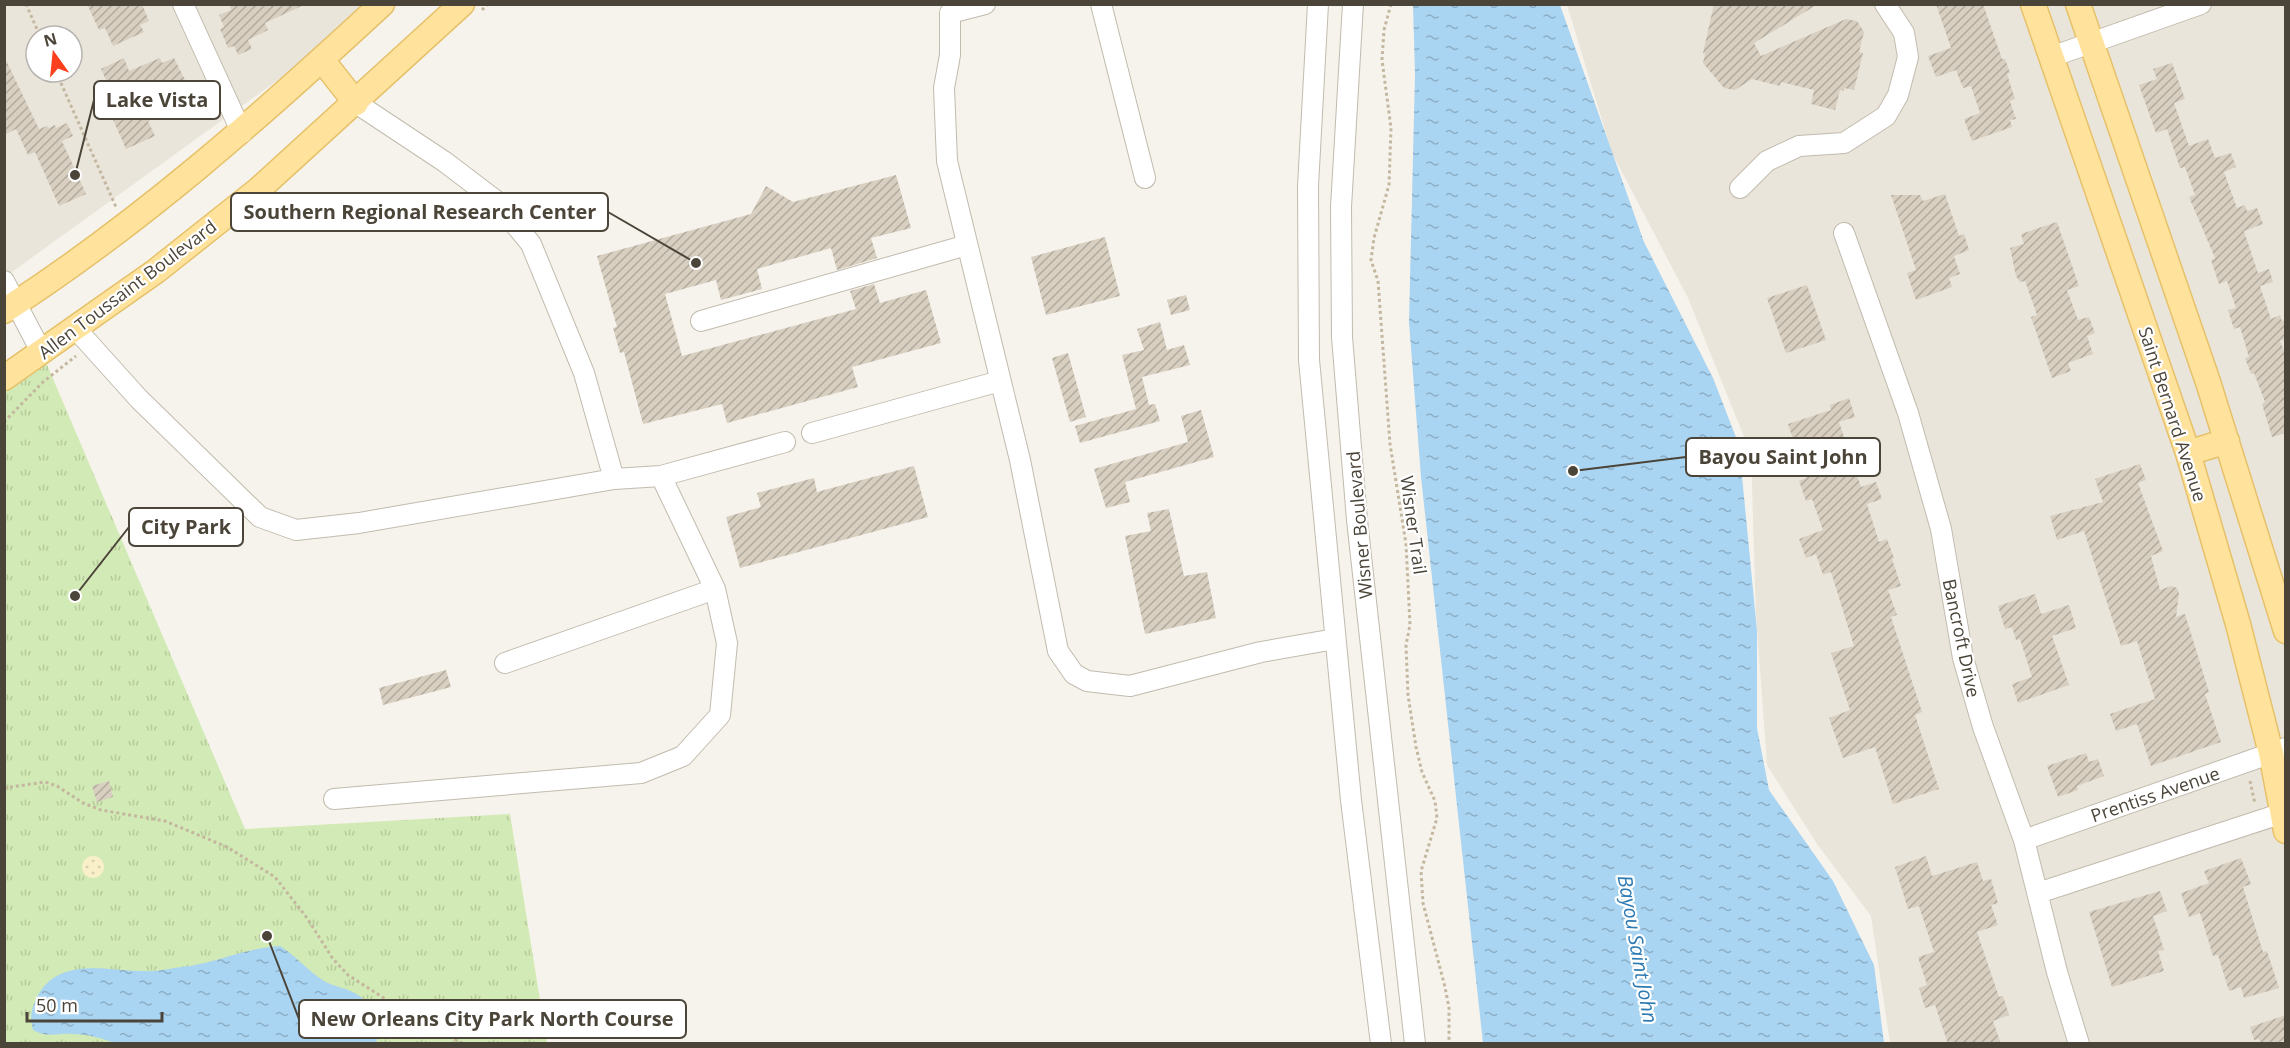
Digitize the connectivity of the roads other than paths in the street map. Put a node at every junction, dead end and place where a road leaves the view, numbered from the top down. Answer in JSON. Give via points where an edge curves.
{"nodes":[{"id":1,"x":183,"y":4,"type":"edge"},
{"id":2,"x":382,"y":4,"type":"edge"},
{"id":3,"x":462,"y":4,"type":"edge"},
{"id":4,"x":985,"y":4,"type":"edge"},
{"id":5,"x":1101,"y":4,"type":"edge"},
{"id":6,"x":1318,"y":4,"type":"edge"},
{"id":7,"x":1353,"y":4,"type":"edge"},
{"id":8,"x":1886,"y":4,"type":"edge"},
{"id":9,"x":2033,"y":4,"type":"edge"},
{"id":10,"x":2078,"y":4,"type":"edge"},
{"id":11,"x":2201,"y":4,"type":"edge"},
{"id":12,"x":950,"y":9,"type":"edge"},
{"id":13,"x":2091,"y":43,"type":"junction"},
{"id":14,"x":2051,"y":57,"type":"junction"},
{"id":15,"x":322,"y":60,"type":"junction"},
{"id":16,"x":356,"y":104,"type":"junction"},
{"id":17,"x":242,"y":133,"type":"junction"},
{"id":18,"x":1145,"y":178,"type":"dead end"},
{"id":19,"x":1740,"y":188,"type":"dead end"},
{"id":20,"x":1844,"y":233,"type":"dead end"},
{"id":21,"x":967,"y":245,"type":"junction"},
{"id":22,"x":4,"y":281,"type":"edge"},
{"id":23,"x":10,"y":307,"type":"edge"},
{"id":24,"x":701,"y":321,"type":"dead end"},
{"id":25,"x":76,"y":329,"type":"junction"},
{"id":26,"x":42,"y":353,"type":"junction"},
{"id":27,"x":4,"y":378,"type":"edge"},
{"id":28,"x":1000,"y":381,"type":"junction"},
{"id":29,"x":812,"y":433,"type":"dead end"},
{"id":30,"x":2227,"y":441,"type":"junction"},
{"id":31,"x":785,"y":442,"type":"dead end"},
{"id":32,"x":2188,"y":453,"type":"junction"},
{"id":33,"x":661,"y":476,"type":"junction"},
{"id":34,"x":614,"y":479,"type":"junction"},
{"id":35,"x":715,"y":589,"type":"junction"},
{"id":36,"x":2286,"y":632,"type":"edge"},
{"id":37,"x":1335,"y":639,"type":"junction"},
{"id":38,"x":505,"y":663,"type":"dead end"},
{"id":39,"x":2278,"y":751,"type":"edge"},
{"id":40,"x":334,"y":799,"type":"dead end"},
{"id":41,"x":2285,"y":819,"type":"edge"},
{"id":42,"x":2024,"y":840,"type":"junction"},
{"id":43,"x":2038,"y":893,"type":"junction"},
{"id":44,"x":1381,"y":1044,"type":"edge"},
{"id":45,"x":1415,"y":1044,"type":"edge"},
{"id":46,"x":2079,"y":1044,"type":"edge"}],
"edges":[{"from":1,"to":17,"type":"street"},
{"from":2,"to":15,"type":"main road"},
{"from":3,"to":16,"type":"main road","name":"Allen Toussaint Boulevard"},
{"from":4,"to":12,"type":"street"},
{"from":5,"to":18,"type":"street"},
{"from":6,"to":37,"type":"street","name":"Wisner Boulevard","via":[[1308,186],[1309,360]]},
{"from":7,"to":45,"type":"street","name":"Wisner Boulevard","via":[[1341,207],[1342,337],[1358,531]]},
{"from":8,"to":19,"type":"street","via":[[1904,33],[1908,57],[1898,95],[1886,116],[1844,143],[1798,146],[1767,161]]},
{"from":9,"to":14,"type":"main road","name":"Saint Bernard Avenue"},
{"from":10,"to":13,"type":"main road"},
{"from":11,"to":13,"type":"street"},
{"from":12,"to":21,"type":"street","via":[[944,121],[947,161]]},
{"from":13,"to":14,"type":"street"},
{"from":13,"to":30,"type":"main road"},
{"from":14,"to":32,"type":"main road","name":"Saint Bernard Avenue"},
{"from":15,"to":16,"type":"main road"},
{"from":15,"to":17,"type":"main road"},
{"from":16,"to":25,"type":"main road","name":"Allen Toussaint Boulevard","via":[[258,190]]},
{"from":16,"to":34,"type":"street","via":[[446,162],[495,200],[531,244],[584,373]]},
{"from":17,"to":23,"type":"main road","via":[[126,228]]},
{"from":20,"to":42,"type":"street","name":"Bancroft Drive","via":[[1908,413],[1941,529],[1963,658]]},
{"from":21,"to":24,"type":"street"},
{"from":21,"to":28,"type":"street"},
{"from":22,"to":23,"type":"street"},
{"from":23,"to":26,"type":"street"},
{"from":25,"to":26,"type":"main road","name":"Allen Toussaint Boulevard"},
{"from":25,"to":34,"type":"street","via":[[139,399],[260,517],[296,530],[359,523]]},
{"from":26,"to":27,"type":"main road","name":"Allen Toussaint Boulevard"},
{"from":28,"to":29,"type":"street"},
{"from":28,"to":37,"type":"street","via":[[1058,651],[1074,674],[1098,683],[1130,686],[1260,651]]},
{"from":30,"to":32,"type":"main road"},
{"from":30,"to":36,"type":"main road"},
{"from":31,"to":33,"type":"street"},
{"from":32,"to":39,"type":"main road","name":"Saint Bernard Avenue"},
{"from":33,"to":34,"type":"street"},
{"from":33,"to":35,"type":"street"},
{"from":35,"to":38,"type":"street"},
{"from":35,"to":40,"type":"street","via":[[727,643],[720,714],[683,756],[641,773]]},
{"from":37,"to":44,"type":"street","name":"Wisner Boulevard"},
{"from":39,"to":41,"type":"main road","name":"Saint Bernard Avenue"},
{"from":39,"to":42,"type":"street","name":"Prentiss Avenue"},
{"from":41,"to":43,"type":"street"},
{"from":42,"to":43,"type":"street","name":"Bancroft Drive"},
{"from":43,"to":46,"type":"street","name":"Bancroft Drive"}]}
